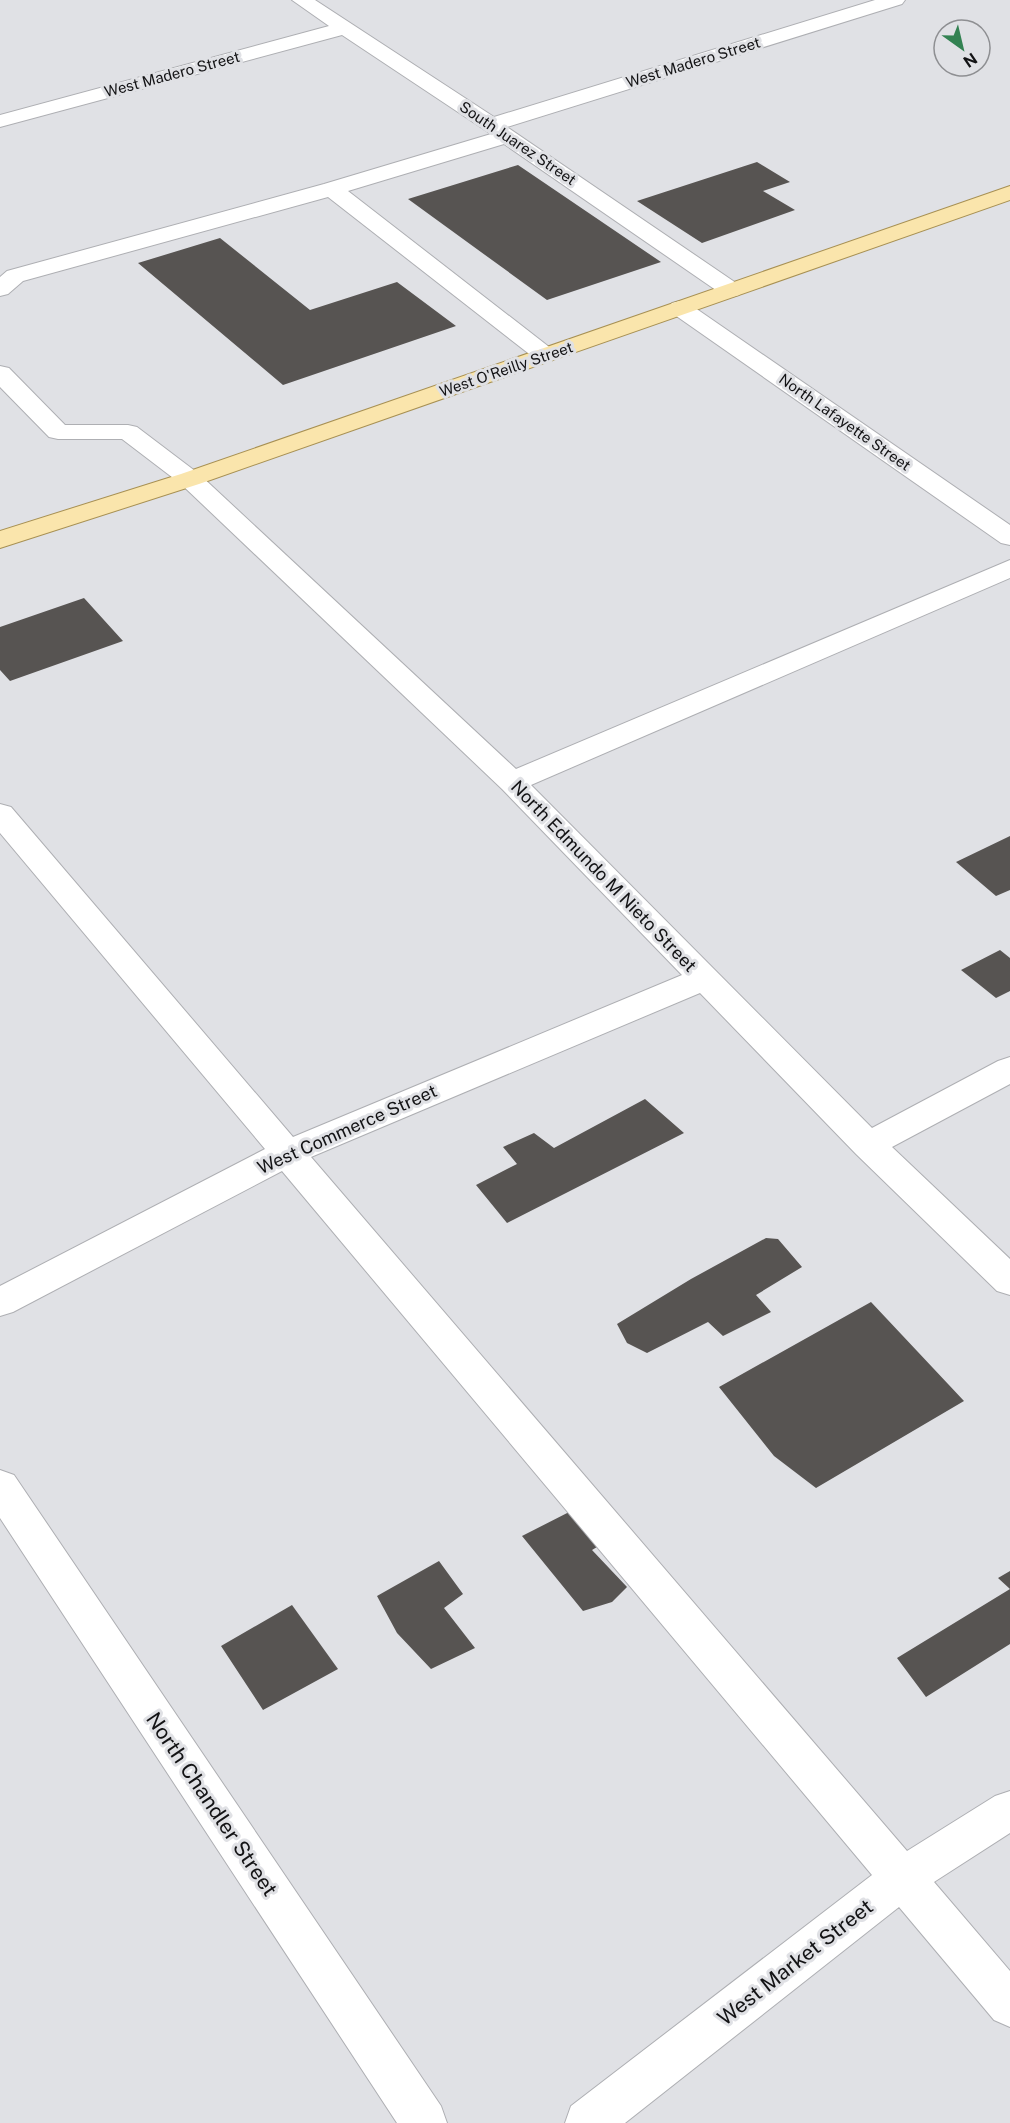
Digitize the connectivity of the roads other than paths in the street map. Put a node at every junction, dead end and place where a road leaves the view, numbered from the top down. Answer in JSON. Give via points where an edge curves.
{"nodes":[{"id":1,"x":302,"y":0,"type":"edge"},
{"id":2,"x":895,"y":0,"type":"edge"},
{"id":3,"x":345,"y":28,"type":"junction"},
{"id":4,"x":0,"y":121,"type":"edge"},
{"id":5,"x":500,"y":130,"type":"junction"},
{"id":6,"x":332,"y":189,"type":"junction"},
{"id":7,"x":1010,"y":193,"type":"edge"},
{"id":8,"x":0,"y":289,"type":"edge"},
{"id":9,"x":731,"y":290,"type":"junction"},
{"id":10,"x":680,"y":308,"type":"junction"},
{"id":11,"x":545,"y":355,"type":"junction"},
{"id":12,"x":0,"y":373,"type":"edge"},
{"id":13,"x":190,"y":479,"type":"junction"},
{"id":14,"x":1010,"y":537,"type":"edge"},
{"id":15,"x":0,"y":540,"type":"edge"},
{"id":16,"x":1010,"y":568,"type":"edge"},
{"id":17,"x":512,"y":782,"type":"junction"},
{"id":18,"x":0,"y":814,"type":"edge"},
{"id":19,"x":705,"y":978,"type":"junction"},
{"id":20,"x":1010,"y":1069,"type":"edge"},
{"id":21,"x":868,"y":1145,"type":"junction"},
{"id":22,"x":287,"y":1153,"type":"junction"},
{"id":23,"x":1010,"y":1281,"type":"edge"},
{"id":24,"x":0,"y":1302,"type":"edge"},
{"id":25,"x":0,"y":1486,"type":"edge"},
{"id":26,"x":1010,"y":1810,"type":"edge"},
{"id":27,"x":903,"y":1878,"type":"junction"},
{"id":28,"x":1010,"y":2005,"type":"edge"},
{"id":29,"x":424,"y":2123,"type":"edge"},
{"id":30,"x":588,"y":2123,"type":"edge"}],
"edges":[{"from":1,"to":3,"type":"street","name":"South Juarez Street"},
{"from":2,"to":5,"type":"street","name":"West Madero Street"},
{"from":3,"to":4,"type":"street","name":"West Madero Street"},
{"from":3,"to":5,"type":"street","name":"South Juarez Street"},
{"from":5,"to":6,"type":"street","name":"West Madero Street"},
{"from":5,"to":9,"type":"street","name":"South Juarez Street"},
{"from":6,"to":8,"type":"street","name":"West Madero Street","via":[[15,276]]},
{"from":6,"to":11,"type":"street"},
{"from":7,"to":9,"type":"main road","name":"West O'Reilly Street"},
{"from":9,"to":10,"type":"main road","name":"West O'Reilly Street"},
{"from":10,"to":11,"type":"main road","name":"West O'Reilly Street"},
{"from":10,"to":14,"type":"street","name":"North Lafayette Street"},
{"from":11,"to":13,"type":"main road","name":"West O'Reilly Street"},
{"from":12,"to":13,"type":"street","name":"North Edmundo M Nieto Street","via":[[58,432],[128,432]]},
{"from":13,"to":15,"type":"main road","name":"West O'Reilly Street"},
{"from":13,"to":17,"type":"street","name":"North Edmundo M Nieto Street"},
{"from":16,"to":17,"type":"street"},
{"from":17,"to":19,"type":"street","name":"North Edmundo M Nieto Street"},
{"from":18,"to":22,"type":"street"},
{"from":19,"to":21,"type":"street","name":"North Edmundo M Nieto Street"},
{"from":19,"to":22,"type":"street","name":"West Commerce Street"},
{"from":20,"to":21,"type":"street"},
{"from":21,"to":23,"type":"street","name":"North Edmundo M Nieto Street"},
{"from":22,"to":24,"type":"street","name":"West Commerce Street"},
{"from":22,"to":27,"type":"street"},
{"from":25,"to":29,"type":"street","name":"North Chandler Street"},
{"from":26,"to":27,"type":"street","name":"West Market Street"},
{"from":27,"to":28,"type":"street"},
{"from":27,"to":30,"type":"street","name":"West Market Street"}]}
